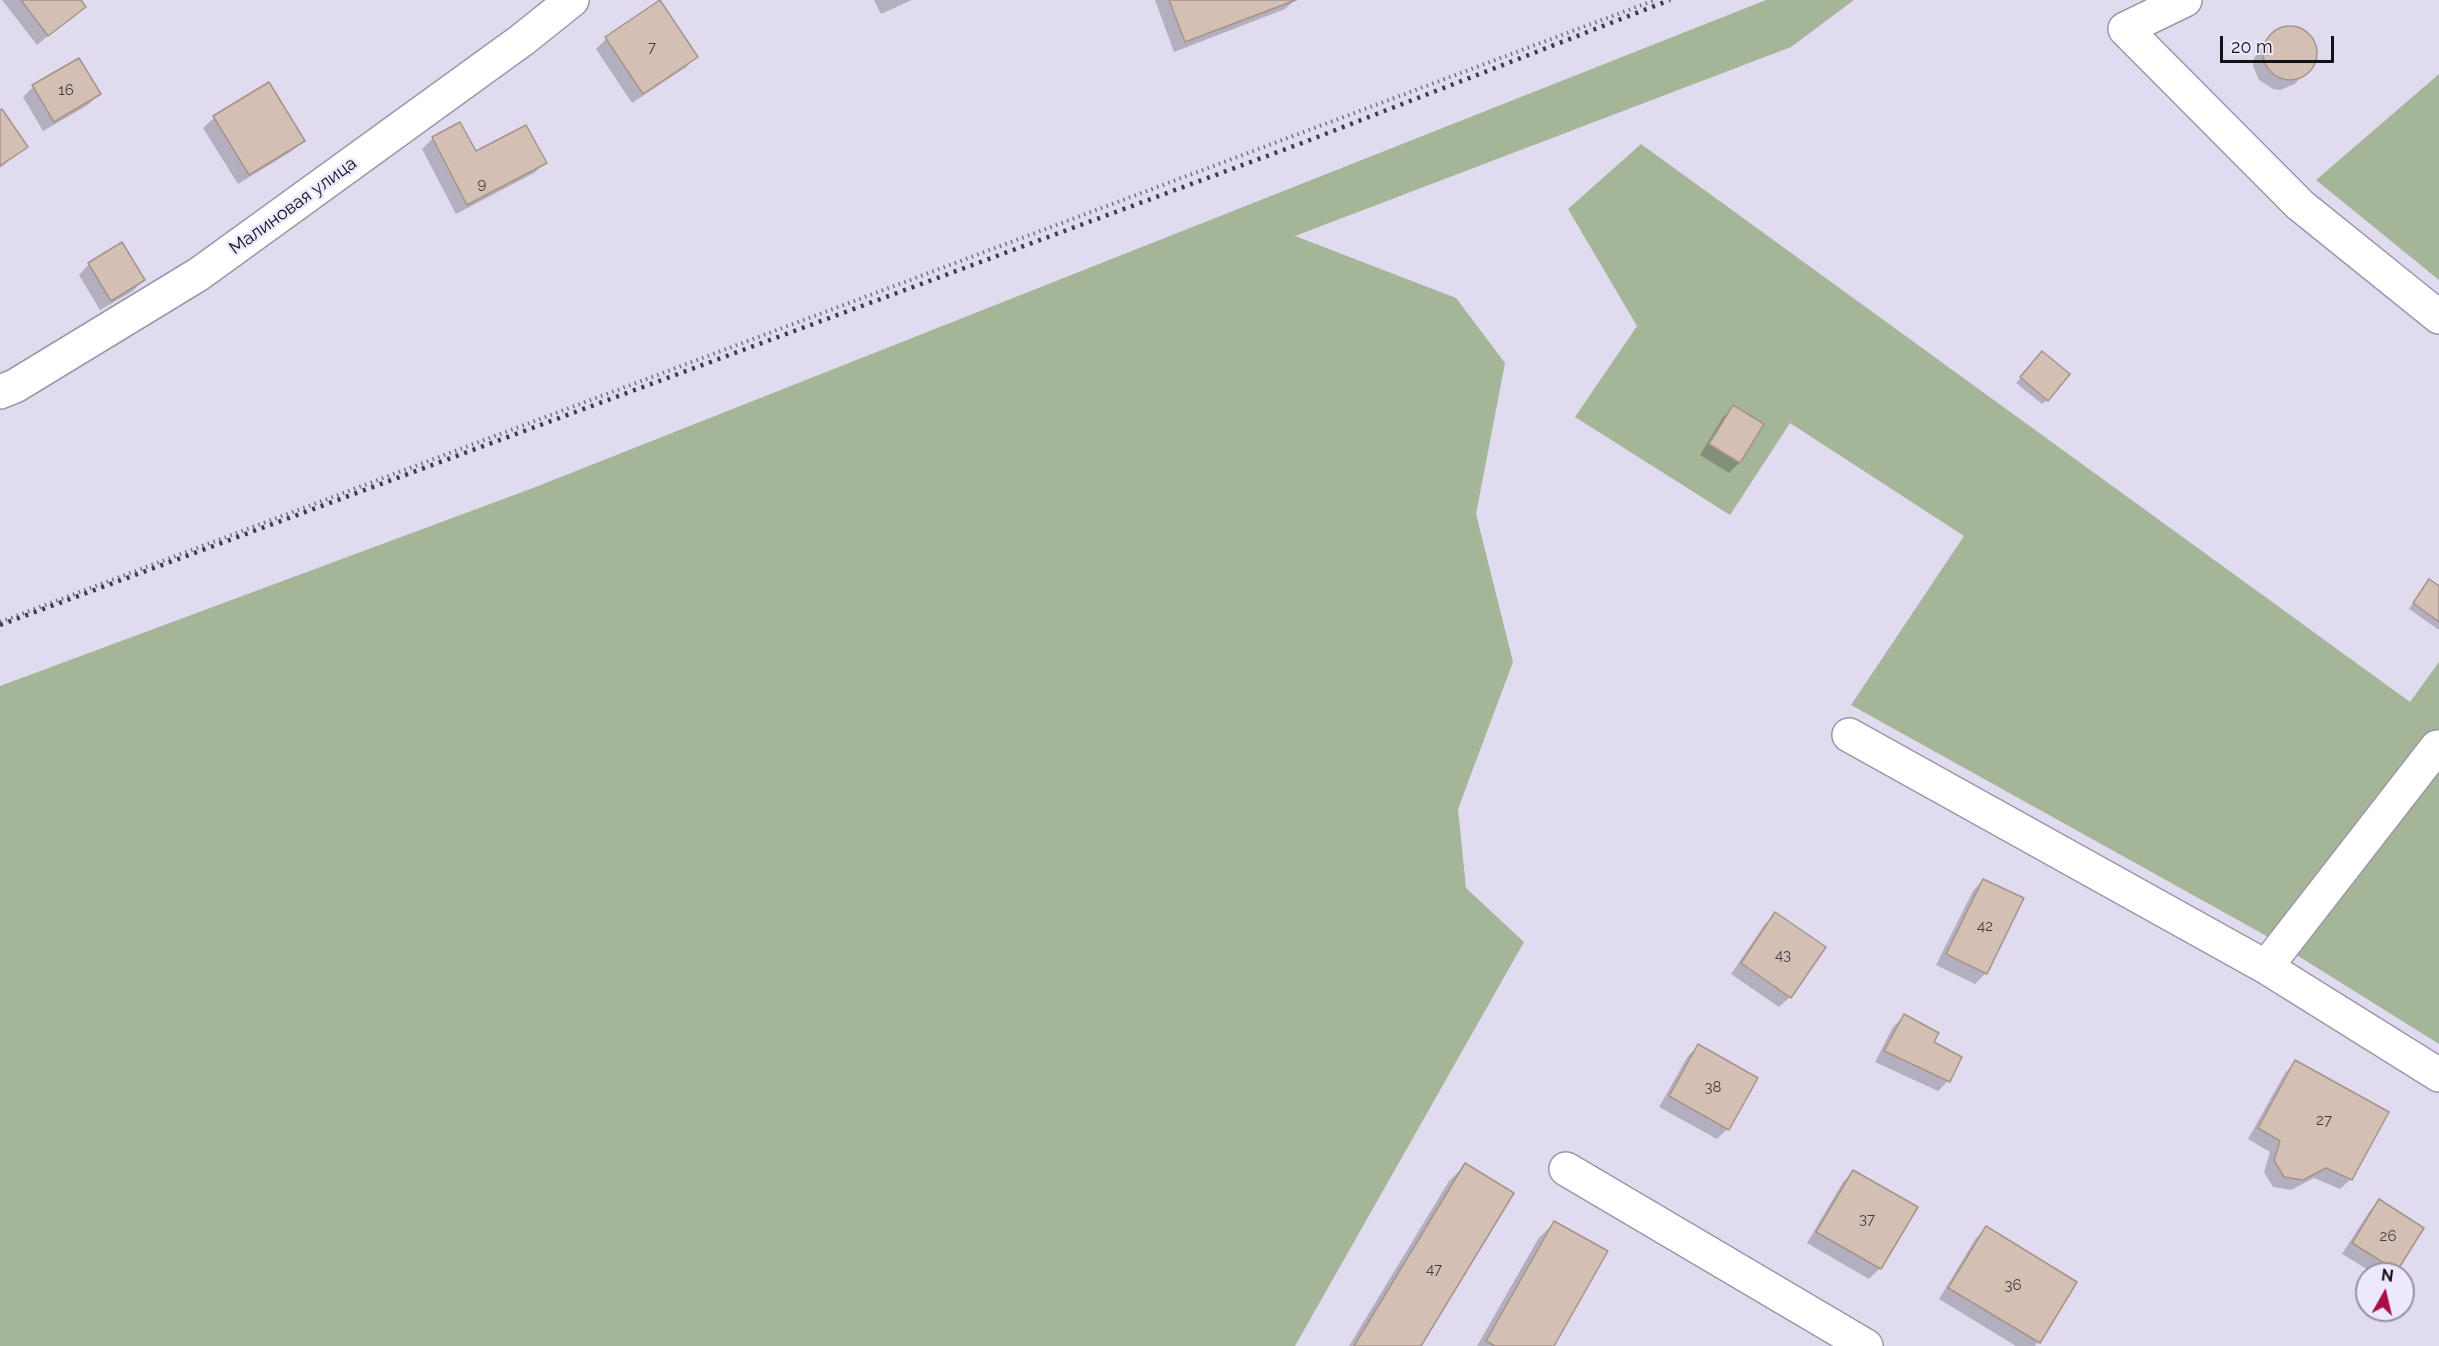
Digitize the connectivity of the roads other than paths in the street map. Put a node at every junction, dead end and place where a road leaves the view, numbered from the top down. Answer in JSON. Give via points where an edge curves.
{"nodes":[{"id":1,"x":572,"y":0,"type":"edge"},
{"id":2,"x":2185,"y":0,"type":"edge"},
{"id":3,"x":2439,"y":317,"type":"edge"},
{"id":4,"x":0,"y":392,"type":"edge"},
{"id":5,"x":1849,"y":735,"type":"dead end"},
{"id":6,"x":2437,"y":747,"type":"dead end"},
{"id":7,"x":2266,"y":967,"type":"junction"},
{"id":8,"x":2439,"y":1075,"type":"edge"},
{"id":9,"x":1566,"y":1169,"type":"dead end"},
{"id":10,"x":1866,"y":1346,"type":"edge"}],
"edges":[{"from":1,"to":4,"type":"street","name":"Малиновая улица","via":[[199,274]]},
{"from":2,"to":3,"type":"street","via":[[2125,29],[2300,205]]},
{"from":5,"to":7,"type":"street"},
{"from":6,"to":7,"type":"street"},
{"from":7,"to":8,"type":"street"},
{"from":9,"to":10,"type":"street"}]}
